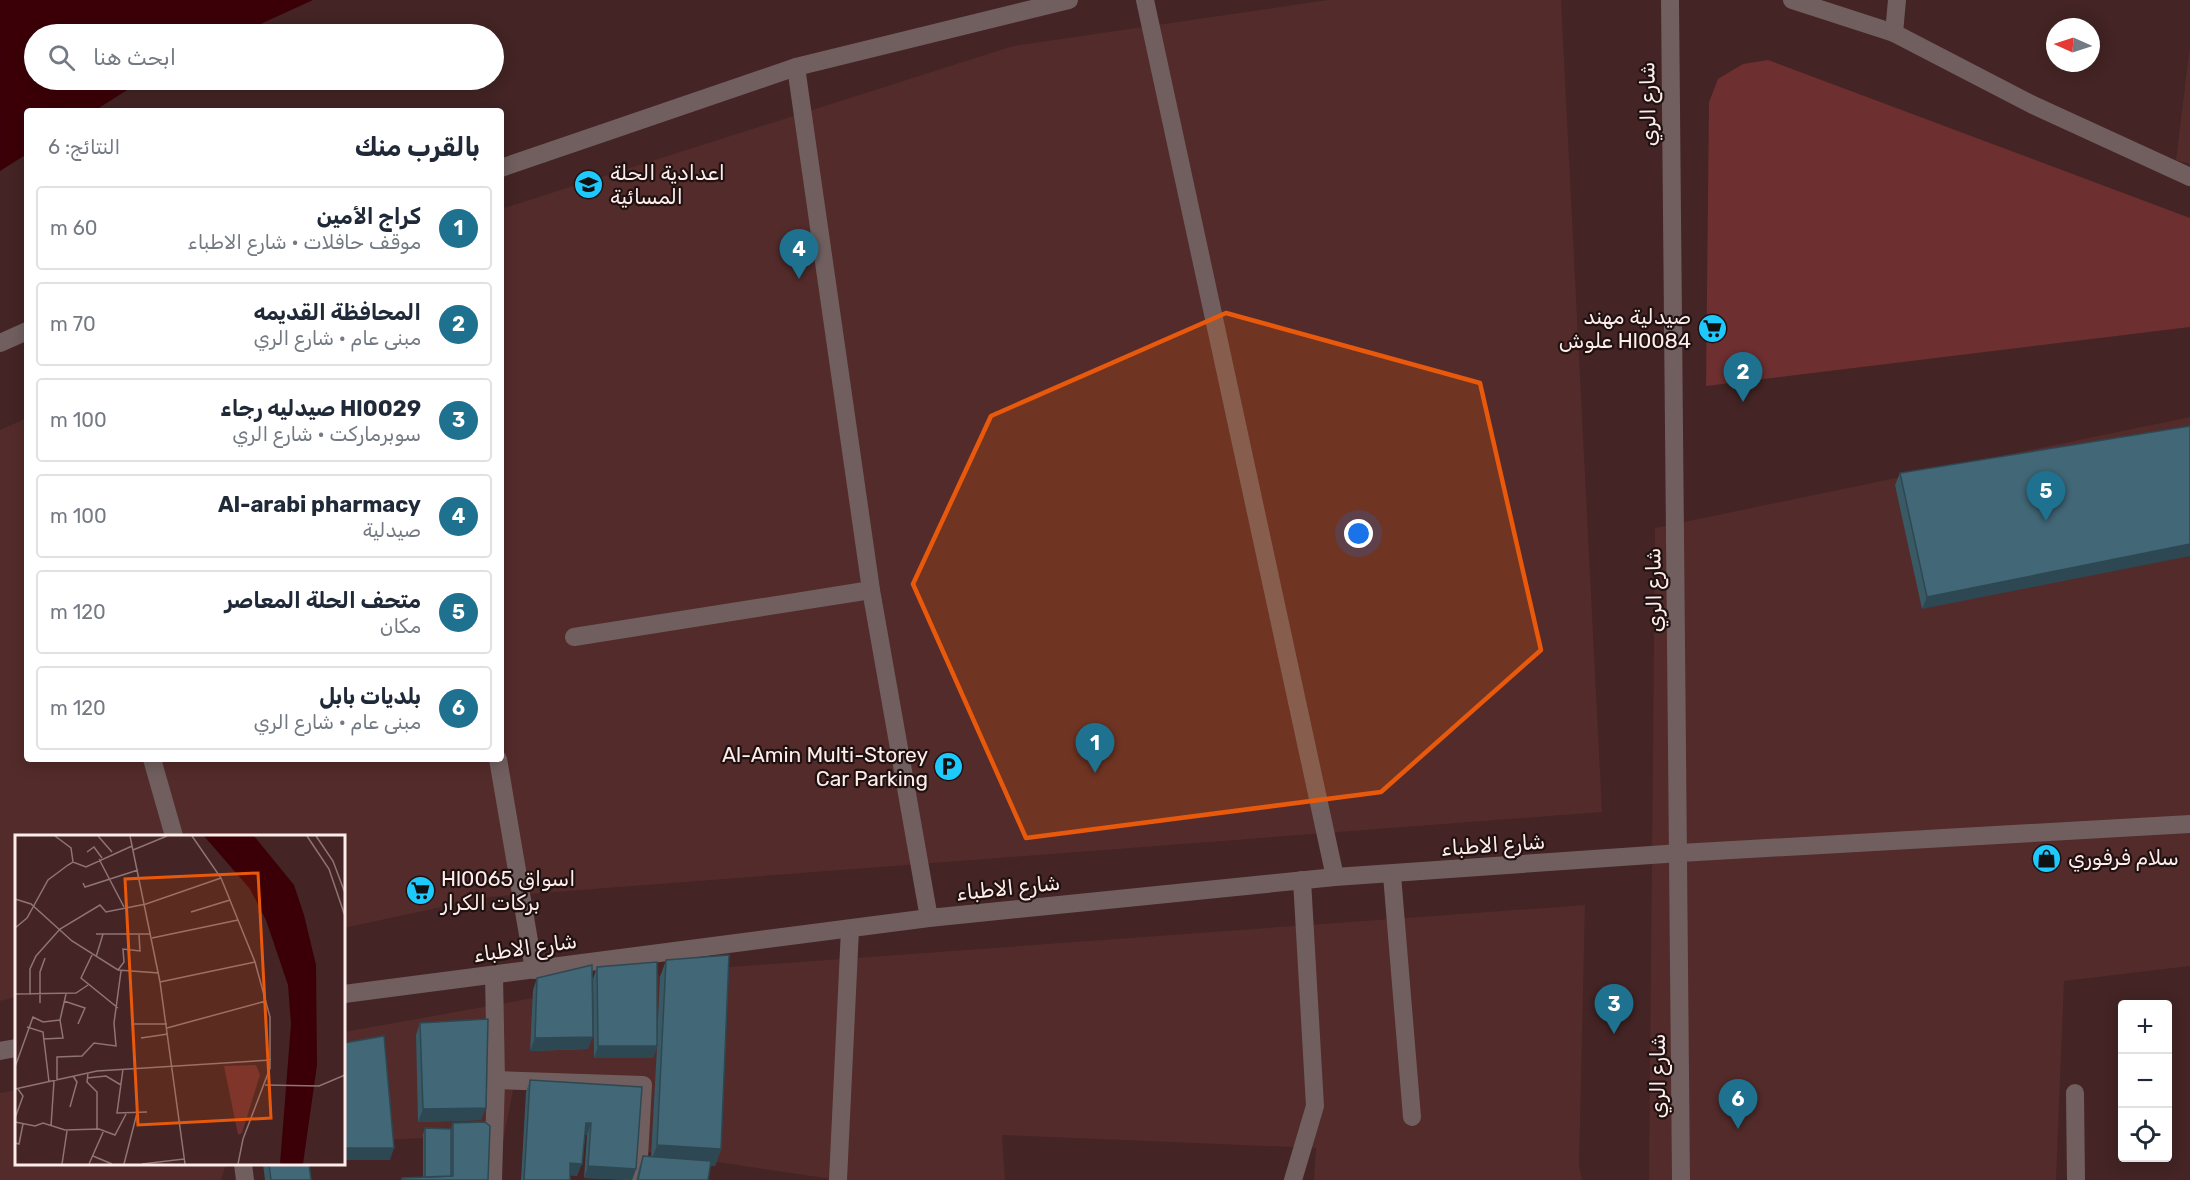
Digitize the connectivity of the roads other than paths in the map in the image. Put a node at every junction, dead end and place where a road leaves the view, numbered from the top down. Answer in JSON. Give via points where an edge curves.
{"nodes":[{"id":1,"x":1069,"y":0,"type":"edge"},
{"id":2,"x":1145,"y":0,"type":"edge"},
{"id":3,"x":1670,"y":0,"type":"edge"},
{"id":4,"x":1792,"y":0,"type":"edge"},
{"id":5,"x":1897,"y":0,"type":"edge"},
{"id":6,"x":1894,"y":33,"type":"junction"},
{"id":7,"x":796,"y":67,"type":"junction"},
{"id":8,"x":504,"y":167,"type":"edge"},
{"id":9,"x":2190,"y":177,"type":"edge"},
{"id":10,"x":24,"y":332,"type":"edge"},
{"id":11,"x":0,"y":343,"type":"edge"},
{"id":12,"x":871,"y":590,"type":"junction"},
{"id":13,"x":574,"y":637,"type":"dead end"},
{"id":14,"x":153,"y":762,"type":"edge"},
{"id":15,"x":499,"y":762,"type":"edge"},
{"id":16,"x":2190,"y":824,"type":"edge"},
{"id":17,"x":173,"y":835,"type":"edge"},
{"id":18,"x":1680,"y":853,"type":"junction"},
{"id":19,"x":1392,"y":875,"type":"junction"},
{"id":20,"x":1335,"y":877,"type":"junction"},
{"id":21,"x":1302,"y":880,"type":"junction"},
{"id":22,"x":929,"y":918,"type":"junction"},
{"id":23,"x":850,"y":929,"type":"junction"},
{"id":24,"x":534,"y":969,"type":"junction"},
{"id":25,"x":494,"y":975,"type":"junction"},
{"id":26,"x":345,"y":994,"type":"edge"},
{"id":27,"x":15,"y":1048,"type":"edge"},
{"id":28,"x":0,"y":1051,"type":"edge"},
{"id":29,"x":496,"y":1080,"type":"junction"},
{"id":30,"x":2075,"y":1093,"type":"dead end"},
{"id":31,"x":1412,"y":1117,"type":"dead end"},
{"id":32,"x":243,"y":1165,"type":"edge"},
{"id":33,"x":245,"y":1180,"type":"edge"},
{"id":34,"x":493,"y":1180,"type":"edge"},
{"id":35,"x":633,"y":1180,"type":"edge"},
{"id":36,"x":838,"y":1180,"type":"edge"},
{"id":37,"x":1293,"y":1180,"type":"edge"},
{"id":38,"x":1681,"y":1180,"type":"edge"},
{"id":39,"x":2076,"y":1180,"type":"edge"}],
"edges":[{"from":1,"to":7,"type":"street"},
{"from":2,"to":20,"type":"street"},
{"from":3,"to":18,"type":"street","name":"شارع الري"},
{"from":4,"to":6,"type":"street"},
{"from":5,"to":6,"type":"street"},
{"from":6,"to":9,"type":"street","via":[[2033,105]]},
{"from":7,"to":8,"type":"street"},
{"from":7,"to":12,"type":"street"},
{"from":10,"to":11,"type":"street"},
{"from":12,"to":13,"type":"street"},
{"from":12,"to":22,"type":"street"},
{"from":14,"to":17,"type":"street"},
{"from":15,"to":24,"type":"street"},
{"from":16,"to":18,"type":"street","name":"شارع الاطباء"},
{"from":18,"to":19,"type":"street","name":"شارع الاطباء"},
{"from":18,"to":38,"type":"street","name":"شارع الري"},
{"from":19,"to":20,"type":"street","name":"شارع الاطباء"},
{"from":19,"to":31,"type":"street"},
{"from":20,"to":21,"type":"street","name":"شارع الاطباء"},
{"from":21,"to":22,"type":"street","name":"شارع الاطباء"},
{"from":21,"to":37,"type":"street","via":[[1315,1106]]},
{"from":22,"to":23,"type":"street","name":"شارع الاطباء"},
{"from":23,"to":24,"type":"street","name":"شارع الاطباء"},
{"from":23,"to":36,"type":"street"},
{"from":24,"to":25,"type":"street","name":"شارع الاطباء"},
{"from":25,"to":26,"type":"street","name":"شارع الاطباء"},
{"from":25,"to":29,"type":"street"},
{"from":27,"to":28,"type":"street"},
{"from":29,"to":34,"type":"street"},
{"from":29,"to":35,"type":"street","via":[[643,1085],[639,1158]]},
{"from":30,"to":39,"type":"street"},
{"from":32,"to":33,"type":"street"}]}
